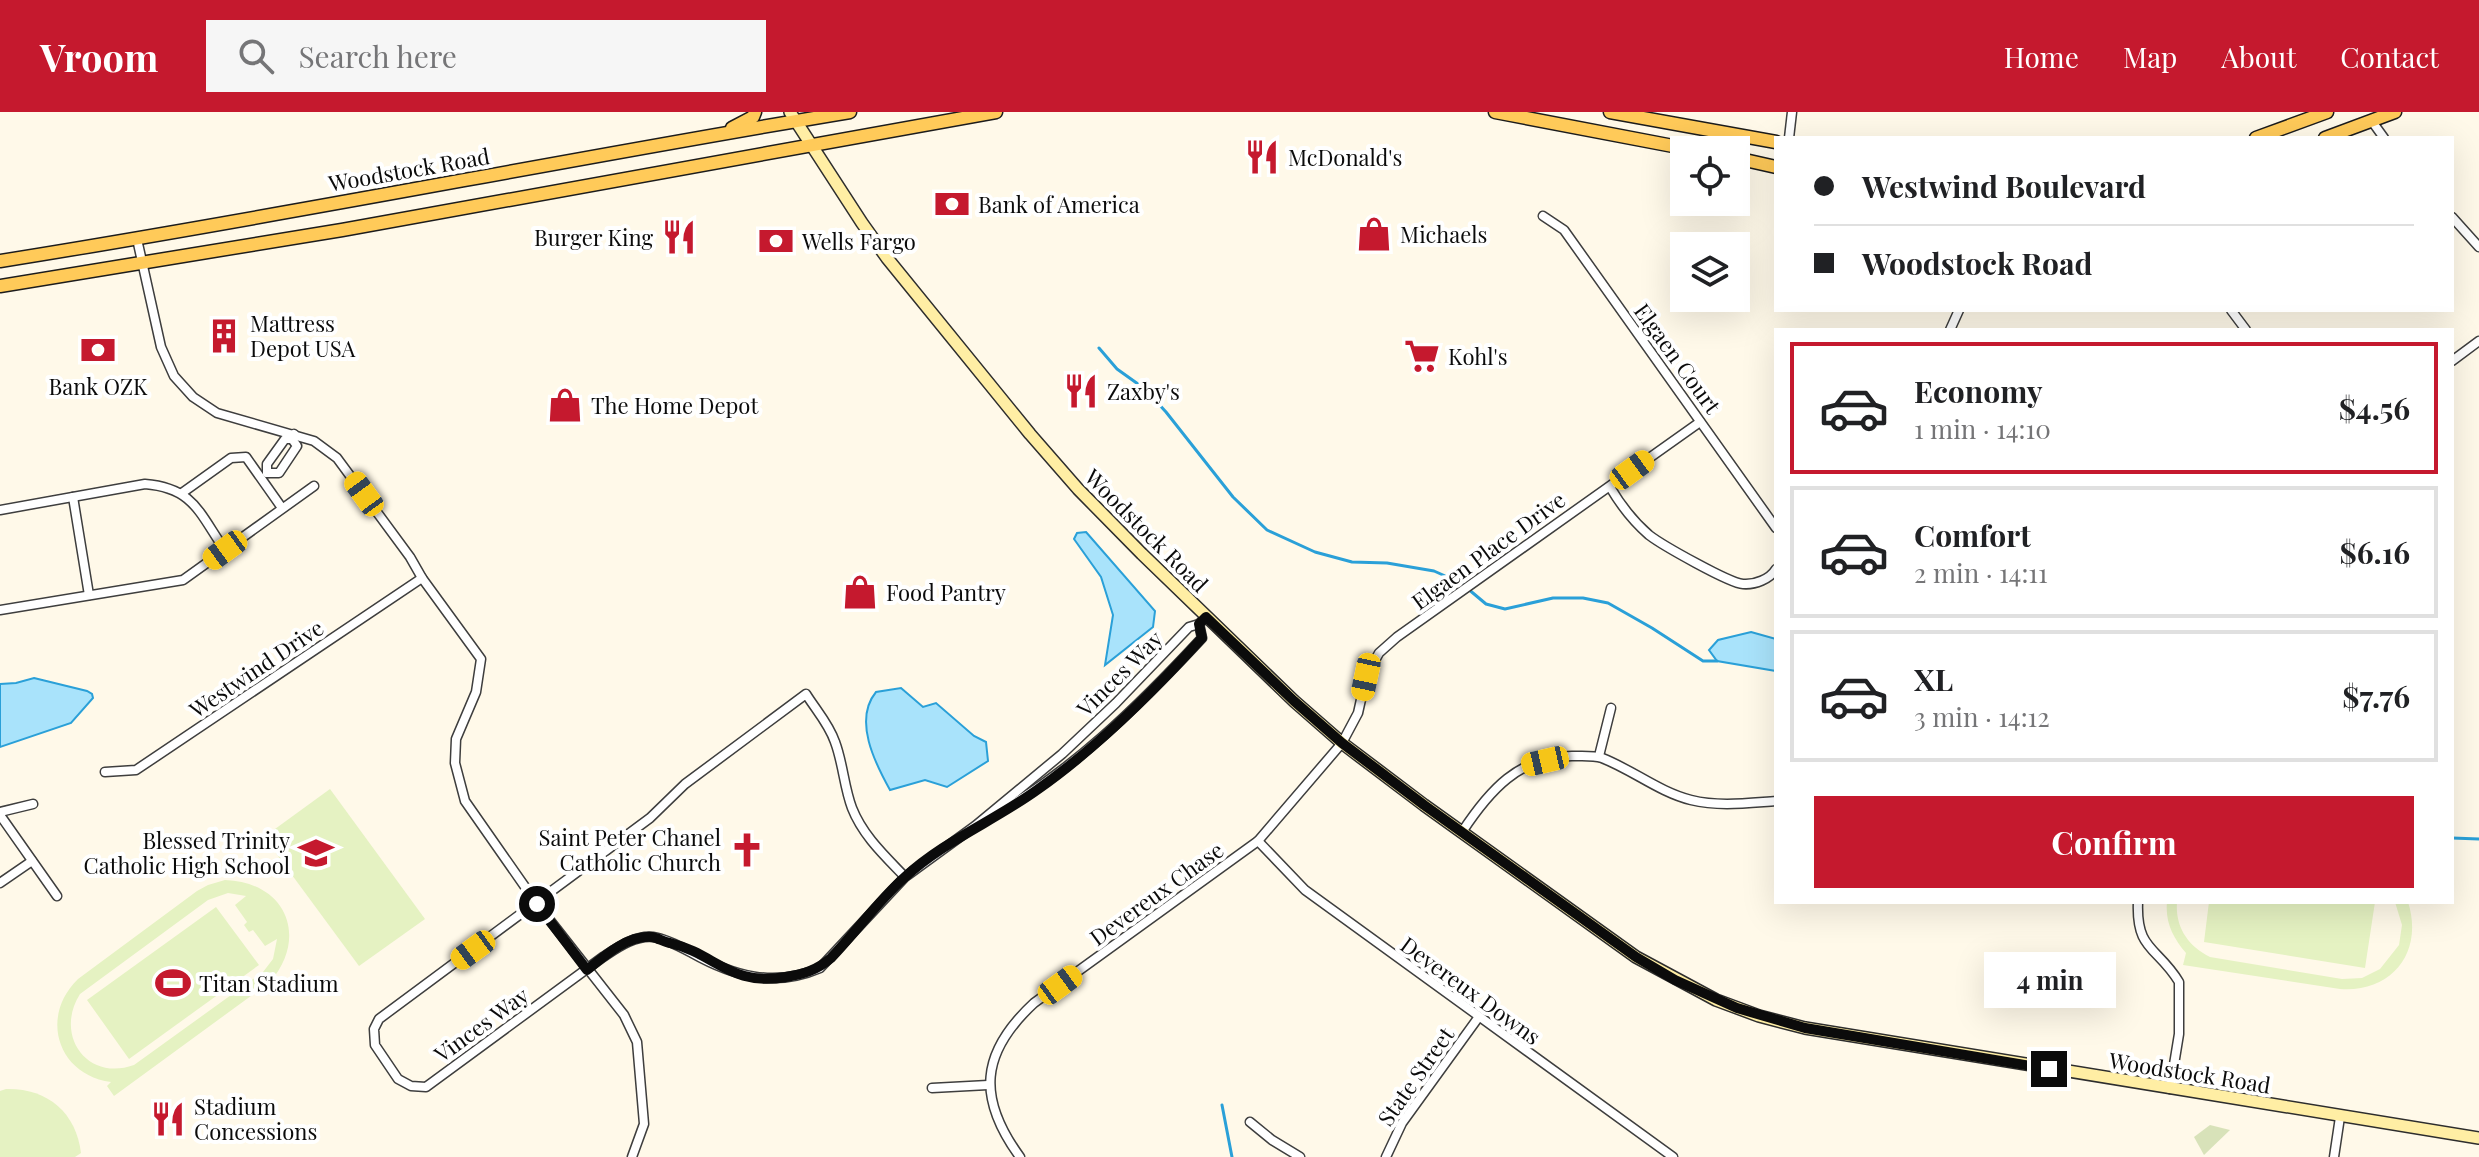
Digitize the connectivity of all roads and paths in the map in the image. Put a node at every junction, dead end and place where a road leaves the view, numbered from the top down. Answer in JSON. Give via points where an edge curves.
{"nodes":[{"id":1,"x":755,"y":112,"type":"edge"},
{"id":2,"x":850,"y":112,"type":"edge"},
{"id":3,"x":996,"y":112,"type":"edge"},
{"id":4,"x":1495,"y":112,"type":"edge"},
{"id":5,"x":1610,"y":112,"type":"edge"},
{"id":6,"x":1792,"y":112,"type":"edge"},
{"id":7,"x":2327,"y":112,"type":"edge"},
{"id":8,"x":2395,"y":112,"type":"edge"},
{"id":9,"x":793,"y":116,"type":"edge"},
{"id":10,"x":2368,"y":116,"type":"edge"},
{"id":11,"x":722,"y":133,"type":"junction"},
{"id":12,"x":1789,"y":136,"type":"edge"},
{"id":13,"x":2261,"y":136,"type":"edge"},
{"id":14,"x":2329,"y":136,"type":"edge"},
{"id":15,"x":2383,"y":136,"type":"edge"},
{"id":16,"x":1774,"y":142,"type":"edge"},
{"id":17,"x":1670,"y":145,"type":"edge"},
{"id":18,"x":813,"y":146,"type":"junction"},
{"id":19,"x":1750,"y":161,"type":"edge"},
{"id":20,"x":1774,"y":167,"type":"edge"},
{"id":21,"x":1543,"y":216,"type":"dead end"},
{"id":22,"x":2454,"y":219,"type":"edge"},
{"id":23,"x":137,"y":239,"type":"junction"},
{"id":24,"x":2479,"y":247,"type":"edge"},
{"id":25,"x":0,"y":261,"type":"edge"},
{"id":26,"x":142,"y":264,"type":"junction"},
{"id":27,"x":0,"y":286,"type":"edge"},
{"id":28,"x":2479,"y":341,"type":"edge"},
{"id":29,"x":2454,"y":360,"type":"edge"},
{"id":30,"x":1700,"y":422,"type":"junction"},
{"id":31,"x":293,"y":436,"type":"junction"},
{"id":32,"x":278,"y":452,"type":"junction"},
{"id":33,"x":289,"y":459,"type":"junction"},
{"id":34,"x":264,"y":476,"type":"junction"},
{"id":35,"x":314,"y":486,"type":"dead end"},
{"id":36,"x":1610,"y":487,"type":"junction"},
{"id":37,"x":182,"y":493,"type":"junction"},
{"id":38,"x":73,"y":497,"type":"junction"},
{"id":39,"x":282,"y":508,"type":"junction"},
{"id":40,"x":0,"y":510,"type":"edge"},
{"id":41,"x":1774,"y":525,"type":"edge"},
{"id":42,"x":225,"y":550,"type":"junction"},
{"id":43,"x":1774,"y":572,"type":"edge"},
{"id":44,"x":422,"y":578,"type":"junction"},
{"id":45,"x":89,"y":595,"type":"junction"},
{"id":46,"x":0,"y":610,"type":"edge"},
{"id":47,"x":1202,"y":621,"type":"junction"},
{"id":48,"x":1611,"y":708,"type":"dead end"},
{"id":49,"x":1342,"y":743,"type":"junction"},
{"id":50,"x":1599,"y":756,"type":"junction"},
{"id":51,"x":105,"y":772,"type":"dead end"},
{"id":52,"x":1774,"y":801,"type":"edge"},
{"id":53,"x":33,"y":804,"type":"dead end"},
{"id":54,"x":0,"y":814,"type":"edge"},
{"id":55,"x":975,"y":826,"type":"junction"},
{"id":56,"x":1462,"y":832,"type":"junction"},
{"id":57,"x":1258,"y":841,"type":"junction"},
{"id":58,"x":32,"y":861,"type":"junction"},
{"id":59,"x":905,"y":877,"type":"junction"},
{"id":60,"x":0,"y":883,"type":"edge"},
{"id":61,"x":57,"y":896,"type":"dead end"},
{"id":62,"x":537,"y":904,"type":"junction"},
{"id":63,"x":2138,"y":904,"type":"edge"},
{"id":64,"x":587,"y":970,"type":"junction"},
{"id":65,"x":1478,"y":1018,"type":"junction"},
{"id":66,"x":988,"y":1085,"type":"junction"},
{"id":67,"x":932,"y":1088,"type":"dead end"},
{"id":68,"x":2170,"y":1089,"type":"junction"},
{"id":69,"x":2340,"y":1117,"type":"junction"},
{"id":70,"x":1250,"y":1122,"type":"dead end"},
{"id":71,"x":2479,"y":1138,"type":"edge"},
{"id":72,"x":632,"y":1157,"type":"edge"},
{"id":73,"x":1020,"y":1157,"type":"edge"},
{"id":74,"x":1300,"y":1157,"type":"edge"},
{"id":75,"x":1386,"y":1157,"type":"edge"},
{"id":76,"x":1673,"y":1157,"type":"edge"},
{"id":77,"x":2334,"y":1157,"type":"edge"}],
"edges":[{"from":1,"to":11,"type":"main road"},
{"from":2,"to":9,"type":"main road"},
{"from":3,"to":18,"type":"main road"},
{"from":4,"to":17,"type":"main road"},
{"from":5,"to":16,"type":"main road"},
{"from":6,"to":12,"type":"street"},
{"from":7,"to":13,"type":"main road"},
{"from":8,"to":10,"type":"main road"},
{"from":9,"to":11,"type":"main road","name":"Woodstock Road"},
{"from":9,"to":18,"type":"street","name":"Woodstock Road"},
{"from":10,"to":14,"type":"main road"},
{"from":10,"to":15,"type":"street"},
{"from":11,"to":23,"type":"main road","name":"Woodstock Road"},
{"from":18,"to":26,"type":"main road"},
{"from":18,"to":47,"type":"street","name":"Woodstock Road","via":[[887,258],[1030,434]]},
{"from":19,"to":20,"type":"main road"},
{"from":21,"to":30,"type":"street","name":"Elgaen Court","via":[[1564,230]]},
{"from":22,"to":24,"type":"street"},
{"from":23,"to":25,"type":"main road","name":"Woodstock Road"},
{"from":23,"to":26,"type":"street"},
{"from":26,"to":27,"type":"main road"},
{"from":26,"to":31,"type":"street","via":[[161,347],[174,376],[217,413]]},
{"from":28,"to":29,"type":"street"},
{"from":30,"to":36,"type":"street","name":"Elgaen Place Drive"},
{"from":30,"to":41,"type":"street","name":"Elgaen Court"},
{"from":31,"to":32,"type":"street"},
{"from":31,"to":33,"type":"street","via":[[297,446]]},
{"from":31,"to":44,"type":"street","via":[[314,441],[337,458]]},
{"from":32,"to":33,"type":"street"},
{"from":32,"to":34,"type":"street"},
{"from":33,"to":34,"type":"street","via":[[279,473]]},
{"from":34,"to":37,"type":"street","via":[[246,457],[231,458]]},
{"from":34,"to":39,"type":"street"},
{"from":35,"to":39,"type":"street"},
{"from":36,"to":43,"type":"street","via":[[1650,535],[1720,574],[1742,584]]},
{"from":36,"to":49,"type":"street","name":"Elgaen Place Drive","via":[[1379,653]]},
{"from":37,"to":38,"type":"street","via":[[145,484]]},
{"from":37,"to":42,"type":"street"},
{"from":38,"to":40,"type":"street"},
{"from":38,"to":45,"type":"street"},
{"from":39,"to":42,"type":"street"},
{"from":42,"to":45,"type":"street","via":[[183,580]]},
{"from":44,"to":51,"type":"street","name":"Westwind Drive","via":[[136,770]]},
{"from":44,"to":62,"type":"street","via":[[481,659],[476,692],[456,739],[455,763],[465,801]]},
{"from":45,"to":46,"type":"street"},
{"from":47,"to":49,"type":"street","name":"Woodstock Road"},
{"from":47,"to":55,"type":"street","name":"Vinces Way","via":[[1189,627],[1071,745]]},
{"from":47,"to":55,"type":"street","name":"Vinces Way","via":[[1202,638],[1080,757],[1023,800]]},
{"from":48,"to":50,"type":"street"},
{"from":49,"to":56,"type":"street","name":"Woodstock Road"},
{"from":49,"to":57,"type":"street","name":"Devereux Chase"},
{"from":50,"to":52,"type":"street","via":[[1694,801]]},
{"from":50,"to":56,"type":"street","via":[[1563,756],[1505,777]]},
{"from":53,"to":54,"type":"street"},
{"from":54,"to":58,"type":"street"},
{"from":55,"to":59,"type":"street","name":"Vinces Way"},
{"from":56,"to":68,"type":"street","name":"Woodstock Road","via":[[1636,957],[1759,1016]]},
{"from":57,"to":65,"type":"street","name":"Devereux Downs","via":[[1305,890]]},
{"from":57,"to":66,"type":"street","name":"Devereux Chase","via":[[1034,1003],[1002,1040]]},
{"from":58,"to":60,"type":"street"},
{"from":58,"to":61,"type":"street"},
{"from":59,"to":62,"type":"street","name":"Vinces Way","via":[[861,827],[836,743],[806,694]]},
{"from":59,"to":64,"type":"street","name":"Vinces Way","via":[[831,958],[807,973],[769,980],[746,977],[654,937],[620,946]]},
{"from":62,"to":64,"type":"street"},
{"from":62,"to":64,"type":"street","name":"Vinces Way","via":[[379,1019],[373,1040],[398,1079],[426,1087]]},
{"from":63,"to":68,"type":"street","via":[[2143,940],[2179,982],[2179,1034]]},
{"from":64,"to":72,"type":"street","via":[[624,1015],[637,1042],[644,1124]]},
{"from":65,"to":75,"type":"street","name":"State Street","via":[[1402,1123]]},
{"from":65,"to":76,"type":"street","name":"Devereux Downs"},
{"from":66,"to":67,"type":"street"},
{"from":66,"to":73,"type":"street","via":[[1001,1127]]},
{"from":68,"to":69,"type":"street","name":"Woodstock Road"},
{"from":69,"to":71,"type":"street","name":"Woodstock Road"},
{"from":69,"to":77,"type":"street"},
{"from":70,"to":74,"type":"street"}]}
